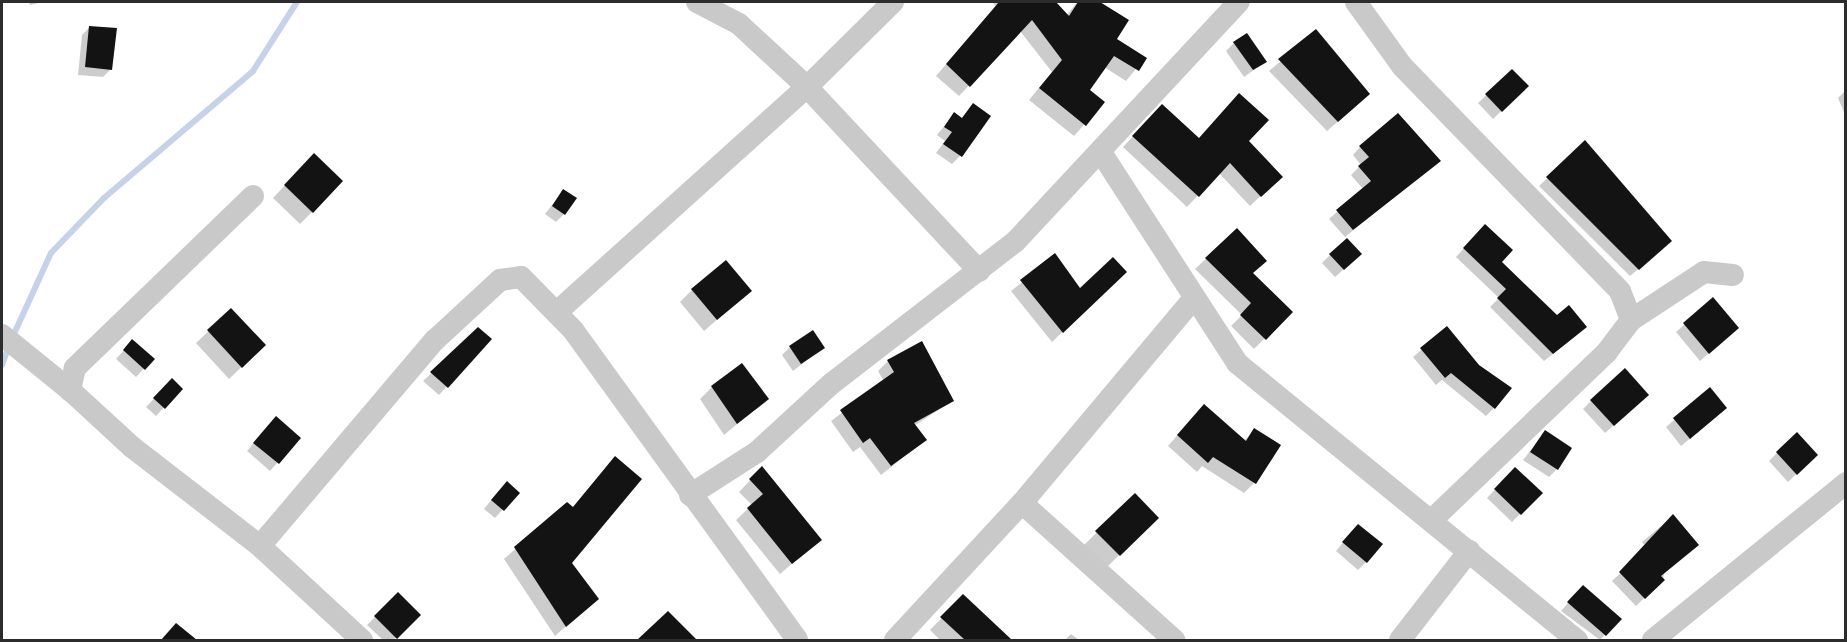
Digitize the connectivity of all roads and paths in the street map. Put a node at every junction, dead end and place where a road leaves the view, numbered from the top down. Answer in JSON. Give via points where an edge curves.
{"nodes":[{"id":1,"x":696,"y":2,"type":"edge"},
{"id":2,"x":893,"y":2,"type":"edge"},
{"id":3,"x":1239,"y":2,"type":"edge"},
{"id":4,"x":1356,"y":2,"type":"edge"},
{"id":5,"x":807,"y":87,"type":"junction"},
{"id":6,"x":1102,"y":154,"type":"junction"},
{"id":7,"x":253,"y":196,"type":"dead end"},
{"id":8,"x":979,"y":271,"type":"junction"},
{"id":9,"x":1733,"y":275,"type":"dead end"},
{"id":10,"x":1193,"y":299,"type":"junction"},
{"id":11,"x":558,"y":311,"type":"junction"},
{"id":12,"x":1631,"y":320,"type":"junction"},
{"id":13,"x":2,"y":335,"type":"edge"},
{"id":14,"x":70,"y":390,"type":"junction"},
{"id":15,"x":1845,"y":483,"type":"edge"},
{"id":16,"x":690,"y":495,"type":"junction"},
{"id":17,"x":1022,"y":503,"type":"junction"},
{"id":18,"x":1433,"y":519,"type":"junction"},
{"id":19,"x":260,"y":546,"type":"junction"},
{"id":20,"x":1469,"y":551,"type":"junction"},
{"id":21,"x":362,"y":640,"type":"edge"},
{"id":22,"x":797,"y":640,"type":"edge"},
{"id":23,"x":895,"y":640,"type":"edge"},
{"id":24,"x":1174,"y":640,"type":"edge"},
{"id":25,"x":1400,"y":640,"type":"edge"},
{"id":26,"x":1576,"y":640,"type":"edge"},
{"id":27,"x":1653,"y":640,"type":"edge"}],
"edges":[{"from":1,"to":5,"type":"street","via":[[739,24]]},
{"from":2,"to":5,"type":"street"},
{"from":3,"to":6,"type":"street"},
{"from":4,"to":12,"type":"street","via":[[1402,66],[1620,291]]},
{"from":5,"to":8,"type":"street"},
{"from":5,"to":11,"type":"street"},
{"from":6,"to":8,"type":"street"},
{"from":6,"to":10,"type":"street"},
{"from":7,"to":14,"type":"street","via":[[75,368]]},
{"from":8,"to":16,"type":"street","via":[[831,384],[757,452]]},
{"from":9,"to":12,"type":"street","via":[[1704,272]]},
{"from":10,"to":17,"type":"street"},
{"from":10,"to":18,"type":"street","via":[[1237,363]]},
{"from":11,"to":16,"type":"street","via":[[648,428]]},
{"from":11,"to":19,"type":"street","via":[[521,277],[500,280],[435,340]]},
{"from":12,"to":18,"type":"street","via":[[1607,352]]},
{"from":13,"to":14,"type":"street"},
{"from":14,"to":19,"type":"street","via":[[132,447]]},
{"from":15,"to":27,"type":"street"},
{"from":16,"to":22,"type":"street"},
{"from":17,"to":23,"type":"street"},
{"from":17,"to":24,"type":"street"},
{"from":18,"to":20,"type":"street"},
{"from":19,"to":21,"type":"street"},
{"from":20,"to":25,"type":"street"},
{"from":20,"to":26,"type":"street"}]}
